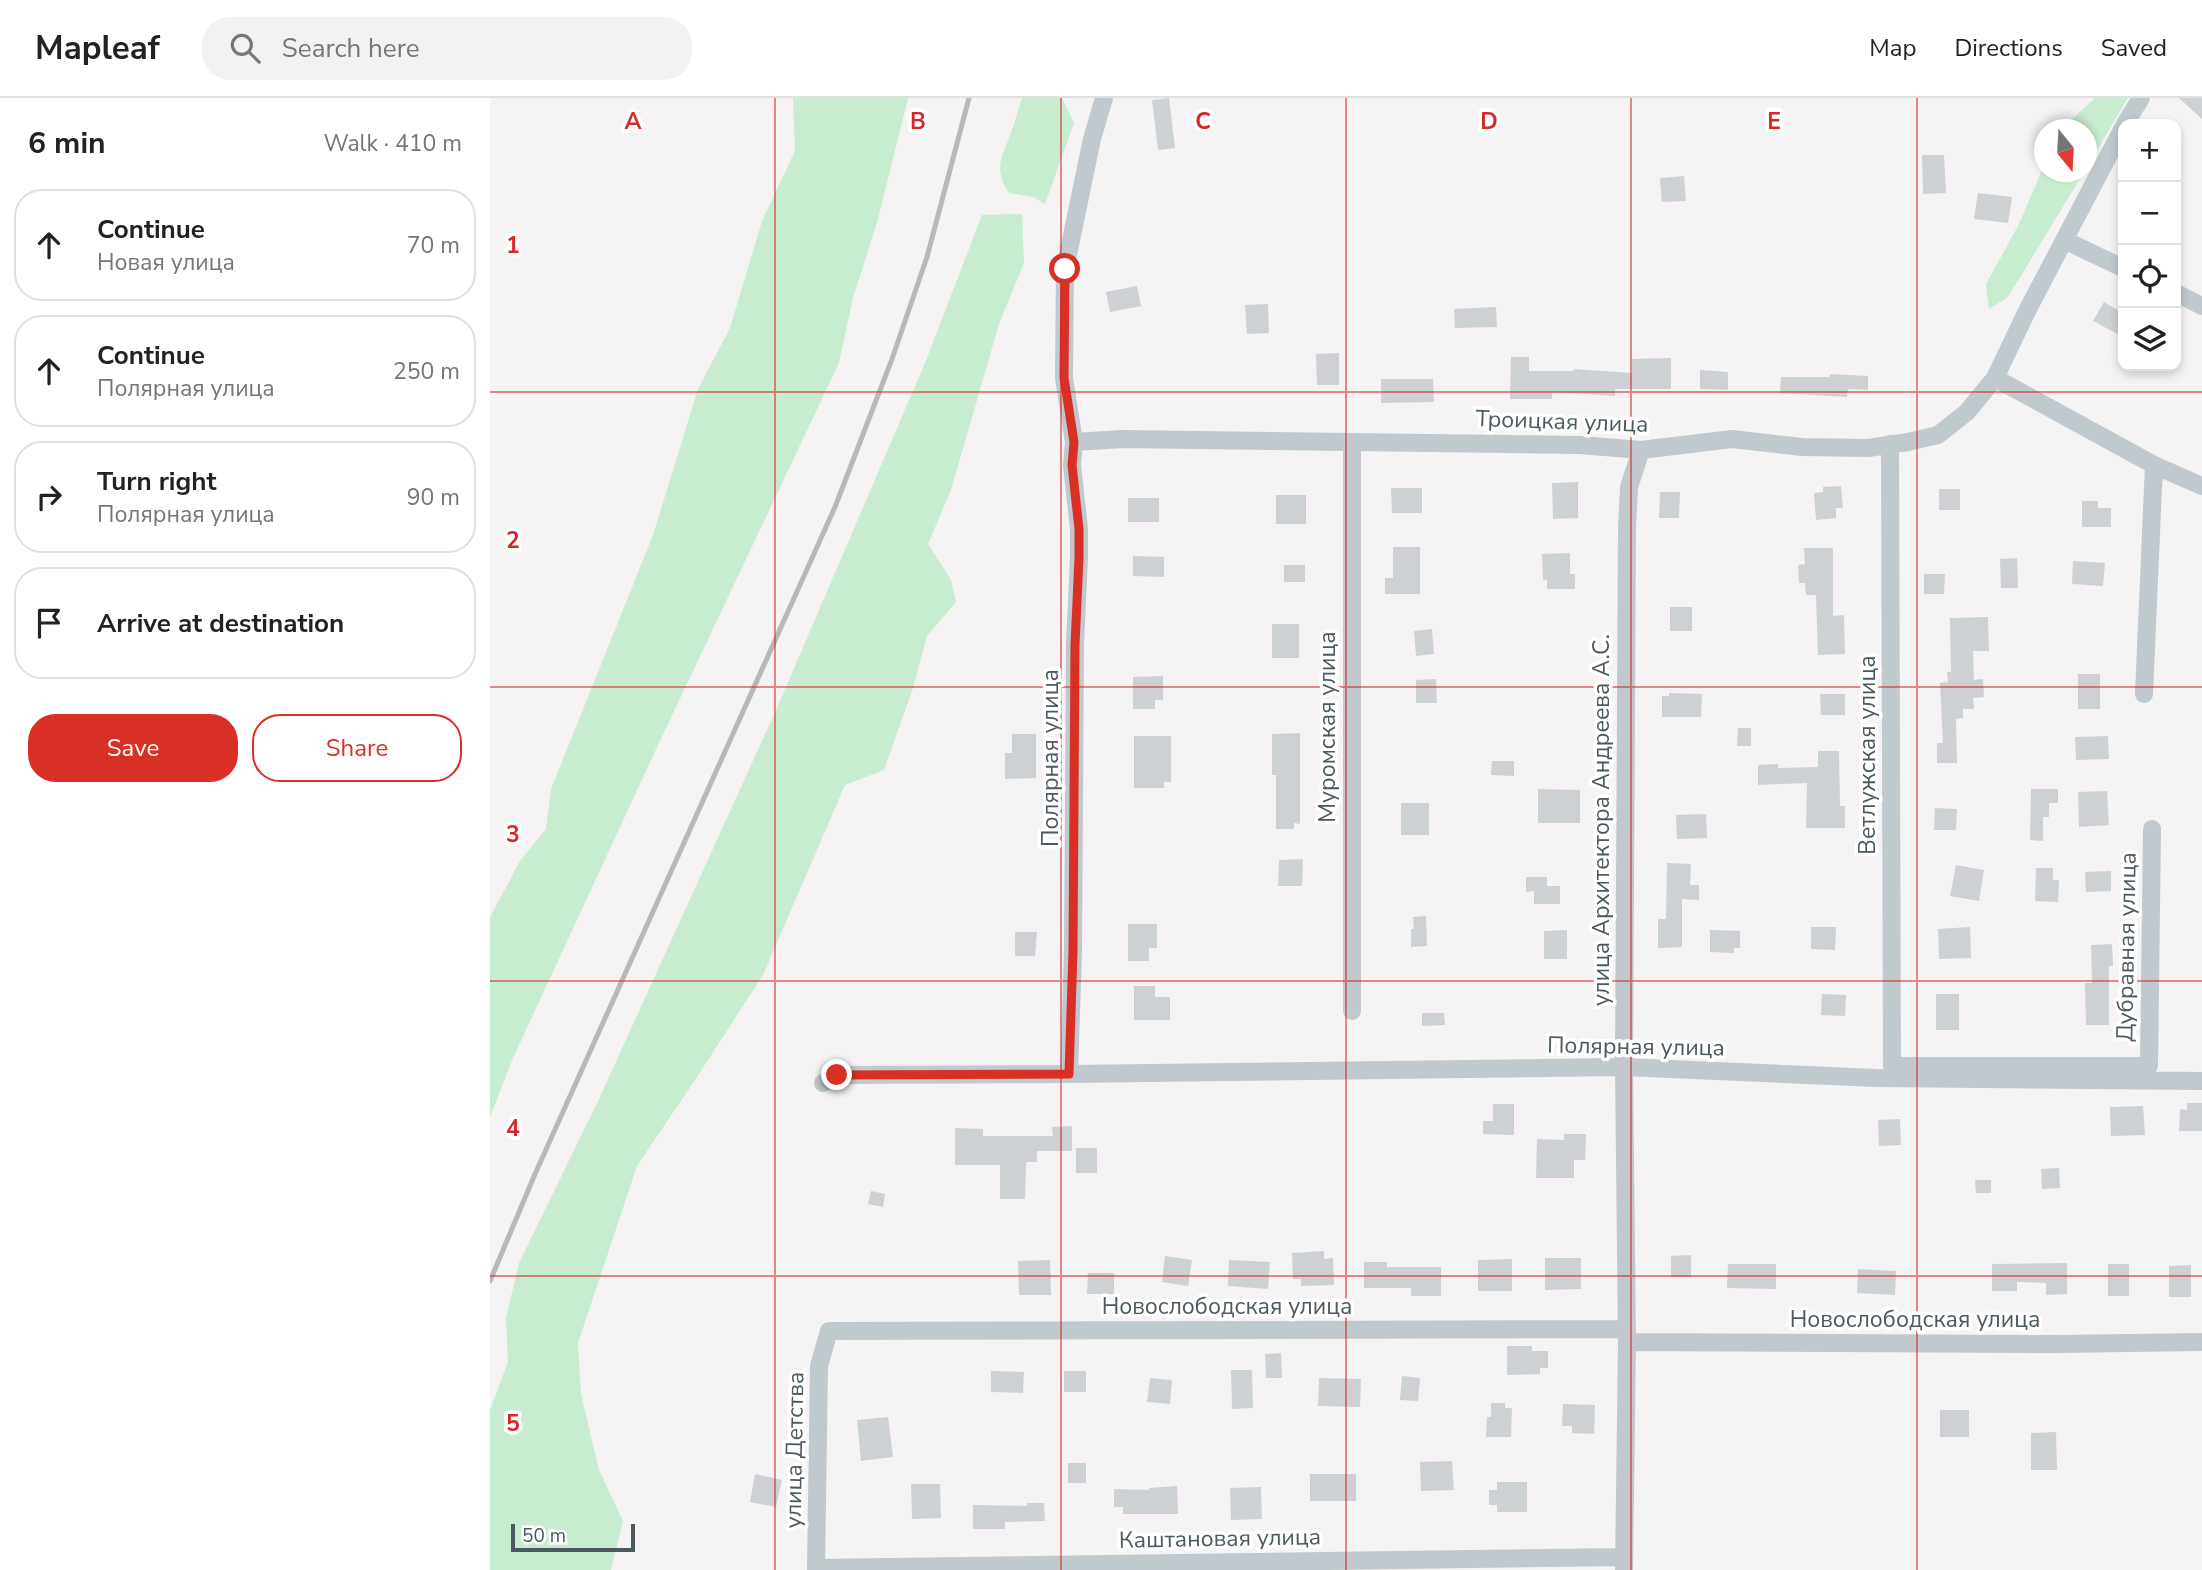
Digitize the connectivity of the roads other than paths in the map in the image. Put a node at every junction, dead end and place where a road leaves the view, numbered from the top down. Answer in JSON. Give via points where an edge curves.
{"nodes":[{"id":1,"x":1104,"y":98,"type":"edge"},
{"id":2,"x":2141,"y":98,"type":"edge"},
{"id":3,"x":2128,"y":119,"type":"edge"},
{"id":4,"x":2118,"y":137,"type":"edge"},
{"id":5,"x":2064,"y":240,"type":"junction"},
{"id":6,"x":2118,"y":266,"type":"edge"},
{"id":7,"x":2181,"y":296,"type":"edge"},
{"id":8,"x":2202,"y":306,"type":"edge"},
{"id":9,"x":1995,"y":378,"type":"junction"},
{"id":10,"x":1074,"y":442,"type":"junction"},
{"id":11,"x":1352,"y":442,"type":"junction"},
{"id":12,"x":1890,"y":444,"type":"junction"},
{"id":13,"x":1641,"y":450,"type":"junction"},
{"id":14,"x":2154,"y":466,"type":"junction"},
{"id":15,"x":2202,"y":486,"type":"edge"},
{"id":16,"x":2144,"y":694,"type":"dead end"},
{"id":17,"x":2152,"y":829,"type":"dead end"},
{"id":18,"x":1352,"y":1012,"type":"dead end"},
{"id":19,"x":2149,"y":1066,"type":"joint"},
{"id":20,"x":1624,"y":1067,"type":"junction"},
{"id":21,"x":1069,"y":1074,"type":"junction"},
{"id":22,"x":2202,"y":1081,"type":"edge"},
{"id":23,"x":823,"y":1083,"type":"dead end"},
{"id":24,"x":829,"y":1331,"type":"joint"},
{"id":25,"x":1627,"y":1336,"type":"junction"},
{"id":26,"x":2202,"y":1342,"type":"edge"},
{"id":27,"x":1624,"y":1564,"type":"edge"},
{"id":28,"x":816,"y":1569,"type":"edge"}],
"edges":[{"from":1,"to":10,"type":"street","name":"Полярная улица","via":[[1065,269],[1064,378]]},
{"from":2,"to":3,"type":"street","name":"Троицкая улица"},
{"from":4,"to":5,"type":"street","name":"Троицкая улица"},
{"from":5,"to":6,"type":"street"},
{"from":5,"to":9,"type":"street","name":"Троицкая улица"},
{"from":7,"to":8,"type":"street"},
{"from":9,"to":12,"type":"street","name":"Троицкая улица","via":[[1967,412],[1938,435]]},
{"from":9,"to":14,"type":"street"},
{"from":10,"to":11,"type":"street","name":"Троицкая улица"},
{"from":10,"to":21,"type":"street","name":"Полярная улица","via":[[1079,558]]},
{"from":11,"to":13,"type":"street","name":"Троицкая улица","via":[[1580,444]]},
{"from":11,"to":18,"type":"street","name":"Муромская улица"},
{"from":12,"to":13,"type":"street","name":"Троицкая улица","via":[[1802,447],[1732,439]]},
{"from":12,"to":19,"type":"street","name":"Ветлужская улица","via":[[1892,1066]]},
{"from":13,"to":20,"type":"street","name":"улица Архитектора Андреева А.С.","via":[[1629,487],[1627,528]]},
{"from":14,"to":15,"type":"street"},
{"from":14,"to":16,"type":"street"},
{"from":17,"to":19,"type":"street","name":"Дубравная улица"},
{"from":20,"to":21,"type":"street","name":"Полярная улица"},
{"from":20,"to":22,"type":"street","name":"Полярная улица","via":[[1877,1079]]},
{"from":20,"to":25,"type":"street","name":"улица Архитектора Андреева А.С."},
{"from":21,"to":23,"type":"street","name":"Полярная улица","via":[[837,1075]]},
{"from":24,"to":25,"type":"street","name":"Новослободская улица"},
{"from":24,"to":28,"type":"street","name":"улица Детства","via":[[819,1366]]},
{"from":25,"to":26,"type":"street","name":"Новослободская улица","via":[[2057,1345]]},
{"from":25,"to":27,"type":"street","name":"улица Архитектора Андреева А.С."},
{"from":27,"to":28,"type":"street","name":"Каштановая улица"}]}
